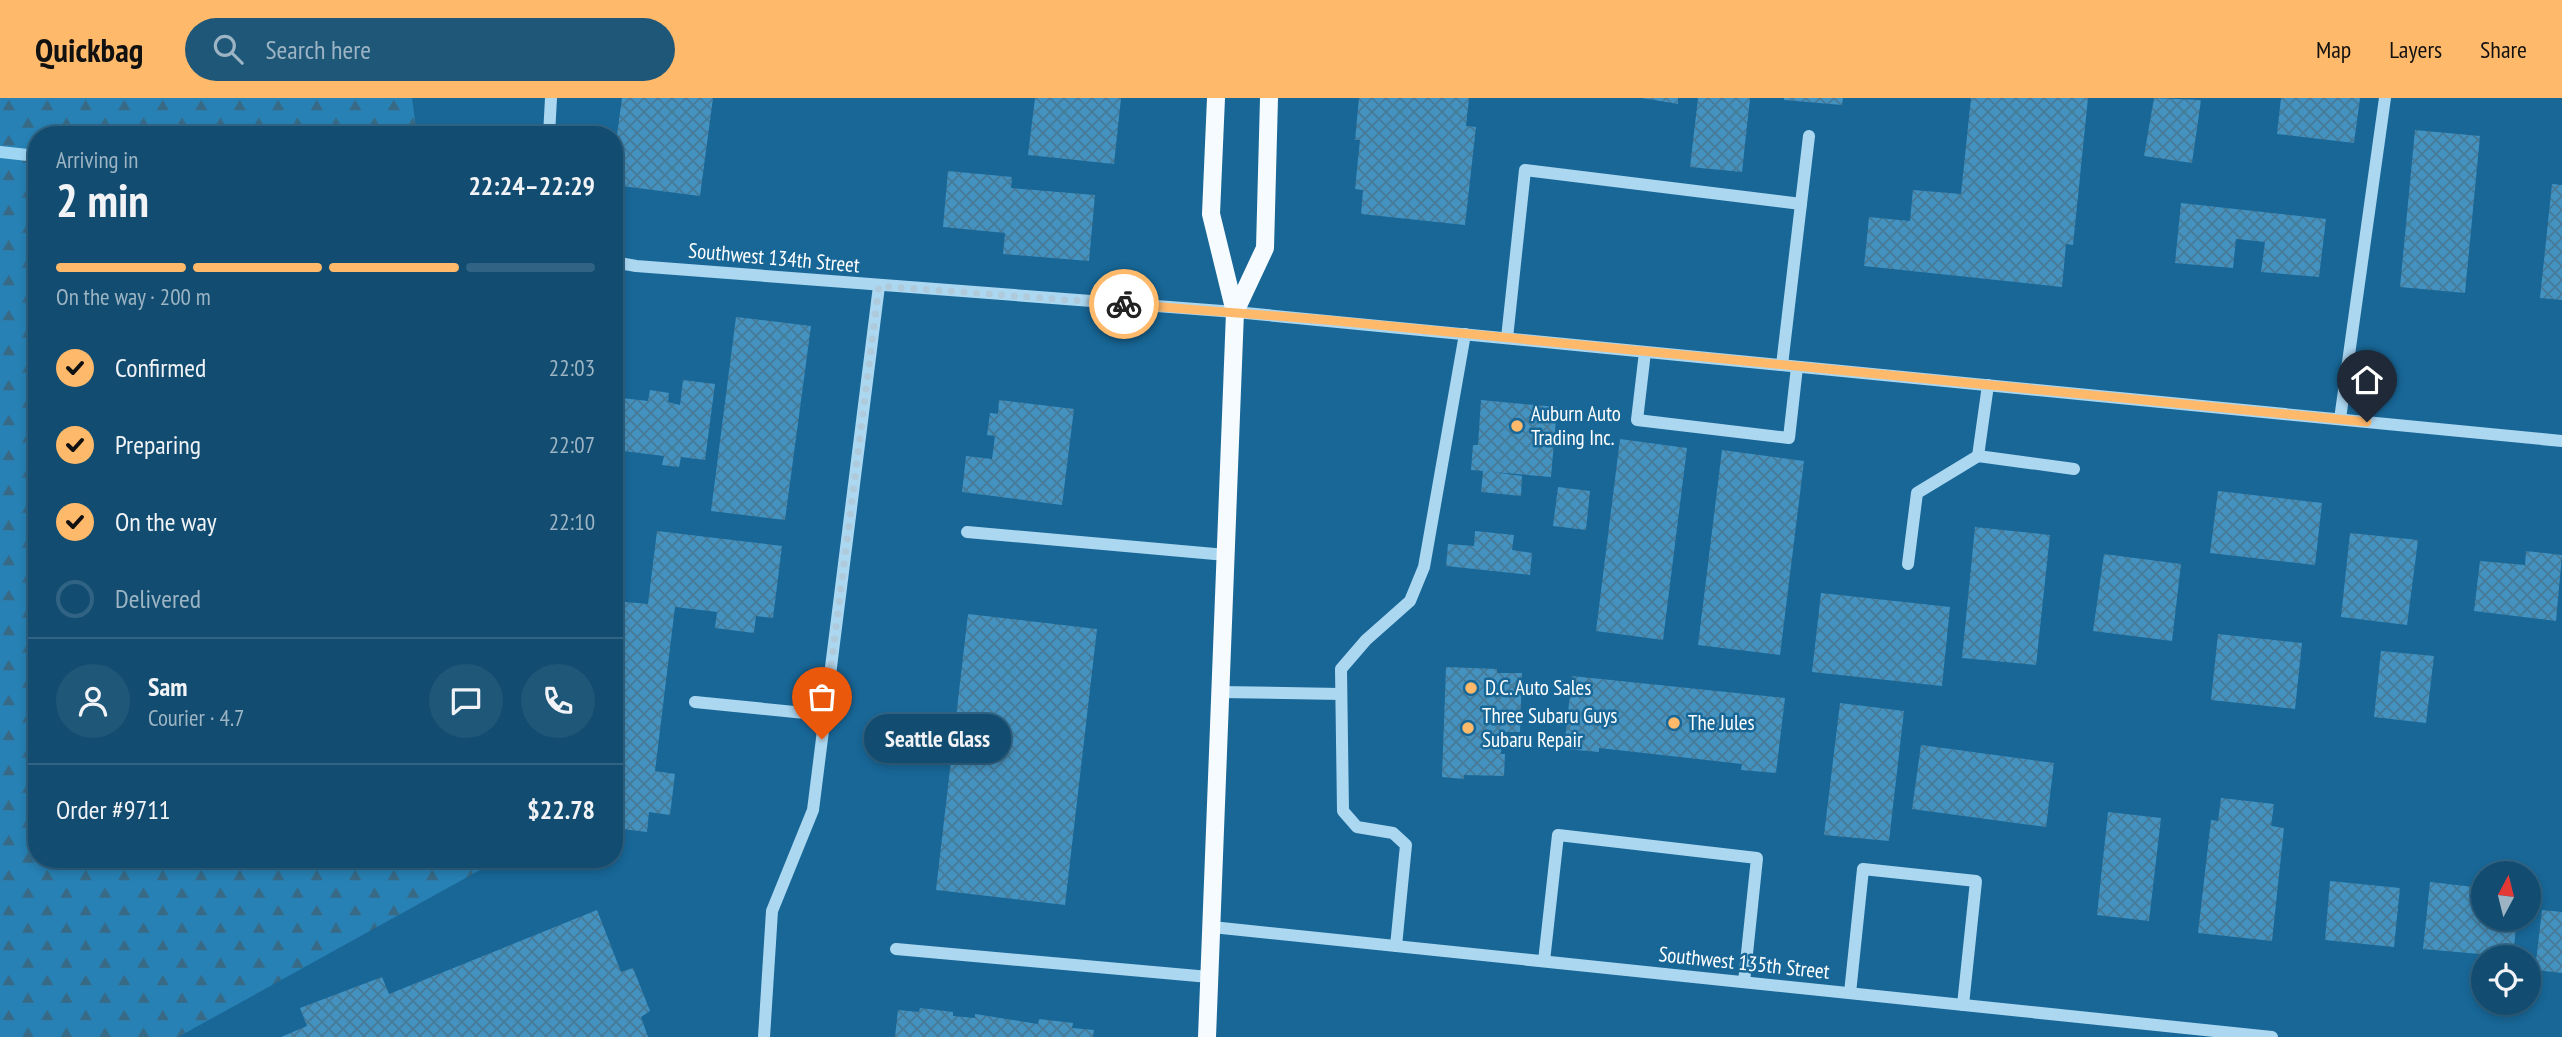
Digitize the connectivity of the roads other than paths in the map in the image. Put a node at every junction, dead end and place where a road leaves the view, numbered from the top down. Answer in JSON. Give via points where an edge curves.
{"nodes":[{"id":1,"x":551,"y":98,"type":"edge"},
{"id":2,"x":1216,"y":98,"type":"edge"},
{"id":3,"x":1269,"y":98,"type":"edge"},
{"id":4,"x":2385,"y":98,"type":"edge"},
{"id":5,"x":549,"y":126,"type":"edge"},
{"id":6,"x":1809,"y":136,"type":"dead end"},
{"id":7,"x":1801,"y":204,"type":"junction"},
{"id":8,"x":623,"y":264,"type":"edge"},
{"id":9,"x":879,"y":286,"type":"junction"},
{"id":10,"x":1235,"y":312,"type":"junction"},
{"id":11,"x":1465,"y":334,"type":"junction"},
{"id":12,"x":1507,"y":338,"type":"junction"},
{"id":13,"x":1645,"y":352,"type":"junction"},
{"id":14,"x":1782,"y":365,"type":"junction"},
{"id":15,"x":1797,"y":367,"type":"junction"},
{"id":16,"x":1988,"y":385,"type":"junction"},
{"id":17,"x":2340,"y":419,"type":"junction"},
{"id":18,"x":2562,"y":441,"type":"edge"},
{"id":19,"x":1978,"y":456,"type":"junction"},
{"id":20,"x":2074,"y":469,"type":"dead end"},
{"id":21,"x":967,"y":532,"type":"dead end"},
{"id":22,"x":1226,"y":555,"type":"junction"},
{"id":23,"x":1908,"y":564,"type":"dead end"},
{"id":24,"x":1220,"y":692,"type":"junction"},
{"id":25,"x":1341,"y":694,"type":"junction"},
{"id":26,"x":695,"y":702,"type":"dead end"},
{"id":27,"x":825,"y":715,"type":"junction"},
{"id":28,"x":1212,"y":927,"type":"junction"},
{"id":29,"x":1396,"y":946,"type":"junction"},
{"id":30,"x":896,"y":949,"type":"dead end"},
{"id":31,"x":1544,"y":961,"type":"junction"},
{"id":32,"x":1209,"y":977,"type":"junction"},
{"id":33,"x":1744,"y":982,"type":"junction"},
{"id":34,"x":1850,"y":993,"type":"junction"},
{"id":35,"x":1963,"y":1005,"type":"junction"},
{"id":36,"x":764,"y":1037,"type":"edge"},
{"id":37,"x":1207,"y":1037,"type":"edge"},
{"id":38,"x":2272,"y":1037,"type":"edge"}],
"edges":[{"from":1,"to":5,"type":"street"},
{"from":2,"to":10,"type":"main road","via":[[1211,214]]},
{"from":3,"to":10,"type":"main road","via":[[1265,248]]},
{"from":4,"to":17,"type":"street"},
{"from":6,"to":7,"type":"street"},
{"from":7,"to":12,"type":"street","via":[[1525,170]]},
{"from":7,"to":14,"type":"street"},
{"from":8,"to":9,"type":"street","name":"Southwest 134th Street"},
{"from":9,"to":10,"type":"street","name":"Southwest 134th Street"},
{"from":9,"to":27,"type":"street"},
{"from":10,"to":11,"type":"street","name":"Southwest 134th Street"},
{"from":10,"to":22,"type":"main road"},
{"from":11,"to":12,"type":"street","name":"Southwest 134th Street"},
{"from":11,"to":25,"type":"street","via":[[1424,567],[1410,601],[1366,639],[1341,669]]},
{"from":12,"to":13,"type":"street","name":"Southwest 134th Street"},
{"from":13,"to":14,"type":"street","name":"Southwest 134th Street"},
{"from":13,"to":15,"type":"street","via":[[1637,420],[1789,438]]},
{"from":14,"to":15,"type":"street","name":"Southwest 134th Street"},
{"from":15,"to":16,"type":"street","name":"Southwest 134th Street"},
{"from":16,"to":17,"type":"street","name":"Southwest 134th Street"},
{"from":16,"to":19,"type":"street"},
{"from":17,"to":18,"type":"street","name":"Southwest 134th Street"},
{"from":19,"to":20,"type":"street"},
{"from":19,"to":23,"type":"street","via":[[1917,493]]},
{"from":21,"to":22,"type":"street"},
{"from":22,"to":24,"type":"main road"},
{"from":24,"to":25,"type":"street"},
{"from":24,"to":28,"type":"main road"},
{"from":25,"to":29,"type":"street","via":[[1343,811],[1357,827],[1393,834],[1406,845]]},
{"from":26,"to":27,"type":"street"},
{"from":27,"to":36,"type":"street","via":[[813,810],[772,911]]},
{"from":28,"to":29,"type":"street","name":"Southwest 135th Street"},
{"from":28,"to":32,"type":"main road"},
{"from":29,"to":31,"type":"street","name":"Southwest 135th Street"},
{"from":30,"to":32,"type":"street"},
{"from":31,"to":33,"type":"street","name":"Southwest 135th Street"},
{"from":31,"to":33,"type":"street","via":[[1558,835],[1757,858]]},
{"from":32,"to":37,"type":"main road"},
{"from":33,"to":34,"type":"street","name":"Southwest 135th Street"},
{"from":34,"to":35,"type":"street","name":"Southwest 135th Street"},
{"from":34,"to":35,"type":"street","via":[[1863,869],[1963,879],[1976,881]]},
{"from":35,"to":38,"type":"street","name":"Southwest 135th Street"}]}
